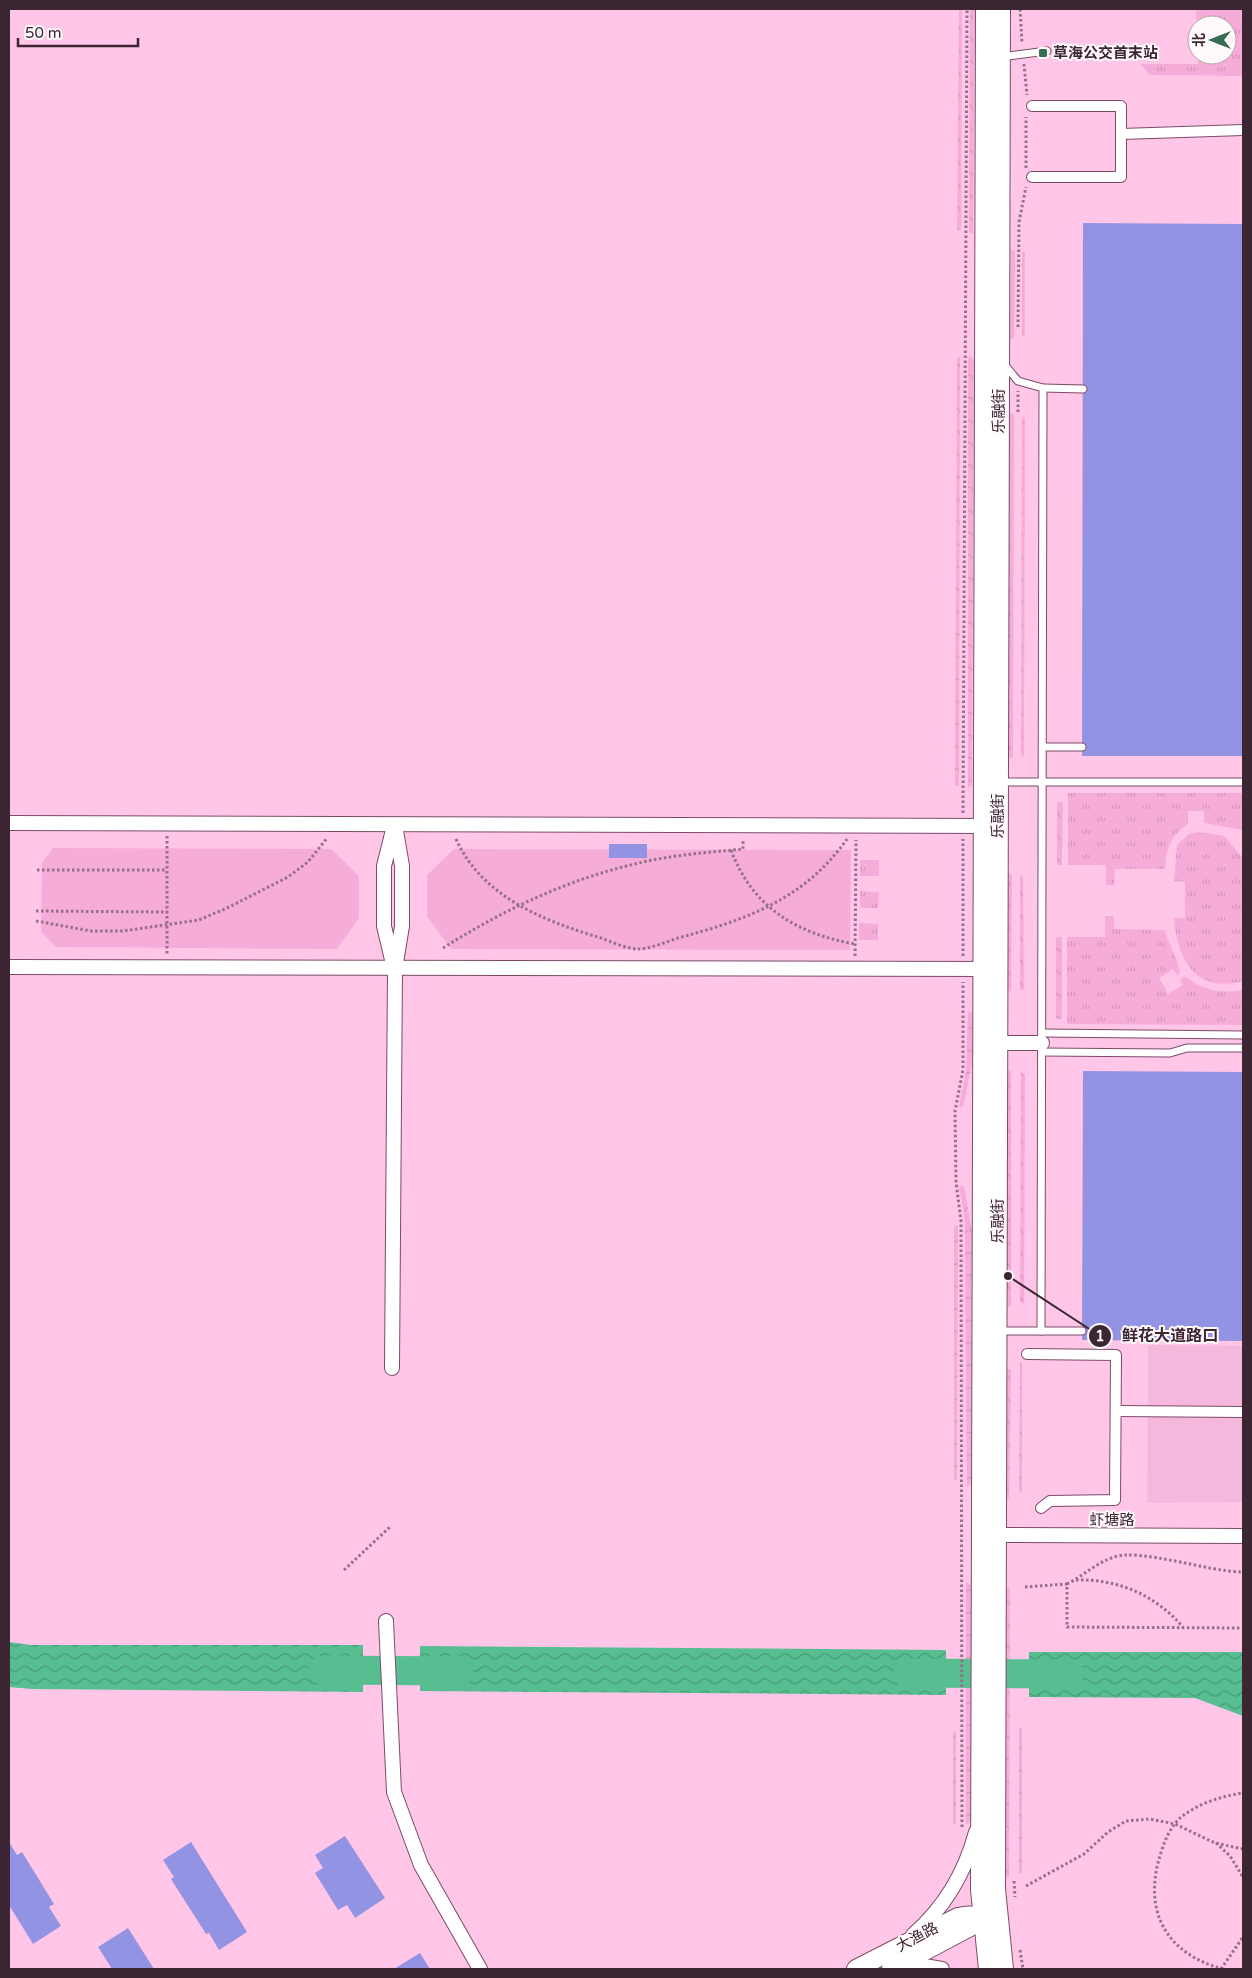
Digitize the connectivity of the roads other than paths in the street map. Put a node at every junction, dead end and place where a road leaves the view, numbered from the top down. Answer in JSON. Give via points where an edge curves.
{"nodes":[{"id":1,"x":985,"y":9,"type":"edge"},
{"id":2,"x":1001,"y":9,"type":"edge"},
{"id":3,"x":1047,"y":51,"type":"dead end"},
{"id":4,"x":993,"y":57,"type":"junction"},
{"id":5,"x":1028,"y":104,"type":"road end"},
{"id":6,"x":1243,"y":130,"type":"edge"},
{"id":7,"x":1121,"y":134,"type":"junction"},
{"id":8,"x":1032,"y":177,"type":"dead end"},
{"id":9,"x":999,"y":358,"type":"junction"},
{"id":10,"x":1044,"y":388,"type":"junction"},
{"id":11,"x":1083,"y":389,"type":"dead end"},
{"id":12,"x":1043,"y":747,"type":"junction"},
{"id":13,"x":1082,"y":747,"type":"dead end"},
{"id":14,"x":1042,"y":781,"type":"junction"},
{"id":15,"x":998,"y":782,"type":"junction"},
{"id":16,"x":1243,"y":782,"type":"edge"},
{"id":17,"x":9,"y":823,"type":"edge"},
{"id":18,"x":395,"y":825,"type":"junction"},
{"id":19,"x":990,"y":826,"type":"junction"},
{"id":20,"x":9,"y":967,"type":"edge"},
{"id":21,"x":395,"y":969,"type":"junction"},
{"id":22,"x":990,"y":969,"type":"junction"},
{"id":23,"x":1243,"y":1035,"type":"edge"},
{"id":24,"x":998,"y":1043,"type":"junction"},
{"id":25,"x":1042,"y":1043,"type":"junction"},
{"id":26,"x":1243,"y":1048,"type":"edge"},
{"id":27,"x":989,"y":1331,"type":"junction"},
{"id":28,"x":1041,"y":1331,"type":"junction"},
{"id":29,"x":1082,"y":1331,"type":"dead end"},
{"id":30,"x":1026,"y":1354,"type":"dead end"},
{"id":31,"x":392,"y":1368,"type":"dead end"},
{"id":32,"x":1117,"y":1412,"type":"junction"},
{"id":33,"x":1243,"y":1412,"type":"edge"},
{"id":34,"x":1041,"y":1508,"type":"dead end"},
{"id":35,"x":989,"y":1535,"type":"junction"},
{"id":36,"x":1243,"y":1536,"type":"edge"},
{"id":37,"x":386,"y":1621,"type":"dead end"},
{"id":38,"x":988,"y":1722,"type":"junction"},
{"id":39,"x":980,"y":1816,"type":"junction"},
{"id":40,"x":996,"y":1889,"type":"junction"},
{"id":41,"x":981,"y":1917,"type":"junction"},
{"id":42,"x":900,"y":1946,"type":"junction"},
{"id":43,"x":1001,"y":1951,"type":"junction"},
{"id":44,"x":894,"y":1968,"type":"edge"},
{"id":45,"x":480,"y":1969,"type":"edge"},
{"id":46,"x":856,"y":1969,"type":"edge"},
{"id":47,"x":942,"y":1969,"type":"edge"},
{"id":48,"x":988,"y":1969,"type":"edge"},
{"id":49,"x":1004,"y":1969,"type":"edge"}],
"edges":[{"from":1,"to":4,"type":"street","name":"乐融街"},
{"from":2,"to":4,"type":"street","name":"乐融街"},
{"from":3,"to":4,"type":"lane"},
{"from":4,"to":9,"type":"street","name":"乐融街"},
{"from":4,"to":19,"type":"street","name":"乐融街"},
{"from":5,"to":7,"type":"street","via":[[1121,106]]},
{"from":6,"to":7,"type":"street"},
{"from":7,"to":8,"type":"street","via":[[1121,177]]},
{"from":9,"to":10,"type":"lane","via":[[1018,381]]},
{"from":9,"to":15,"type":"street","name":"乐融街"},
{"from":10,"to":11,"type":"lane"},
{"from":10,"to":12,"type":"lane"},
{"from":12,"to":13,"type":"lane"},
{"from":12,"to":14,"type":"lane"},
{"from":14,"to":15,"type":"lane"},
{"from":14,"to":16,"type":"lane"},
{"from":14,"to":25,"type":"lane"},
{"from":15,"to":19,"type":"street","name":"乐融街"},
{"from":17,"to":18,"type":"street"},
{"from":18,"to":19,"type":"street"},
{"from":18,"to":21,"type":"street","via":[[384,866],[384,926]]},
{"from":19,"to":22,"type":"street","name":"乐融街"},
{"from":20,"to":21,"type":"street"},
{"from":21,"to":22,"type":"street"},
{"from":21,"to":31,"type":"street"},
{"from":22,"to":24,"type":"street","name":"乐融街"},
{"from":22,"to":27,"type":"street","name":"乐融街"},
{"from":23,"to":25,"type":"lane"},
{"from":24,"to":25,"type":"street"},
{"from":24,"to":27,"type":"street","name":"乐融街"},
{"from":25,"to":26,"type":"lane","via":[[1170,1053],[1187,1048]]},
{"from":25,"to":28,"type":"lane"},
{"from":27,"to":28,"type":"lane"},
{"from":27,"to":35,"type":"street","name":"乐融街"},
{"from":28,"to":29,"type":"lane"},
{"from":30,"to":32,"type":"street","via":[[1116,1355]]},
{"from":32,"to":33,"type":"street"},
{"from":32,"to":34,"type":"street","via":[[1115,1500],[1050,1501]]},
{"from":35,"to":36,"type":"street","name":"虾塘路"},
{"from":35,"to":38,"type":"street","name":"乐融街"},
{"from":37,"to":45,"type":"street","via":[[394,1792],[421,1865]]},
{"from":38,"to":39,"type":"street"},
{"from":38,"to":40,"type":"street"},
{"from":39,"to":41,"type":"street"},
{"from":39,"to":42,"type":"street","via":[[958,1881],[938,1910]]},
{"from":40,"to":41,"type":"street","name":"大渔路"},
{"from":40,"to":43,"type":"street"},
{"from":41,"to":42,"type":"street","name":"大渔路","via":[[958,1917]]},
{"from":41,"to":43,"type":"street","via":[[996,1935]]},
{"from":41,"to":44,"type":"street","name":"大渔路","via":[[970,1927]]},
{"from":41,"to":48,"type":"street"},
{"from":42,"to":46,"type":"street","name":"大渔路"},
{"from":43,"to":49,"type":"street"},
{"from":44,"to":47,"type":"street","via":[[924,1966]]}]}
